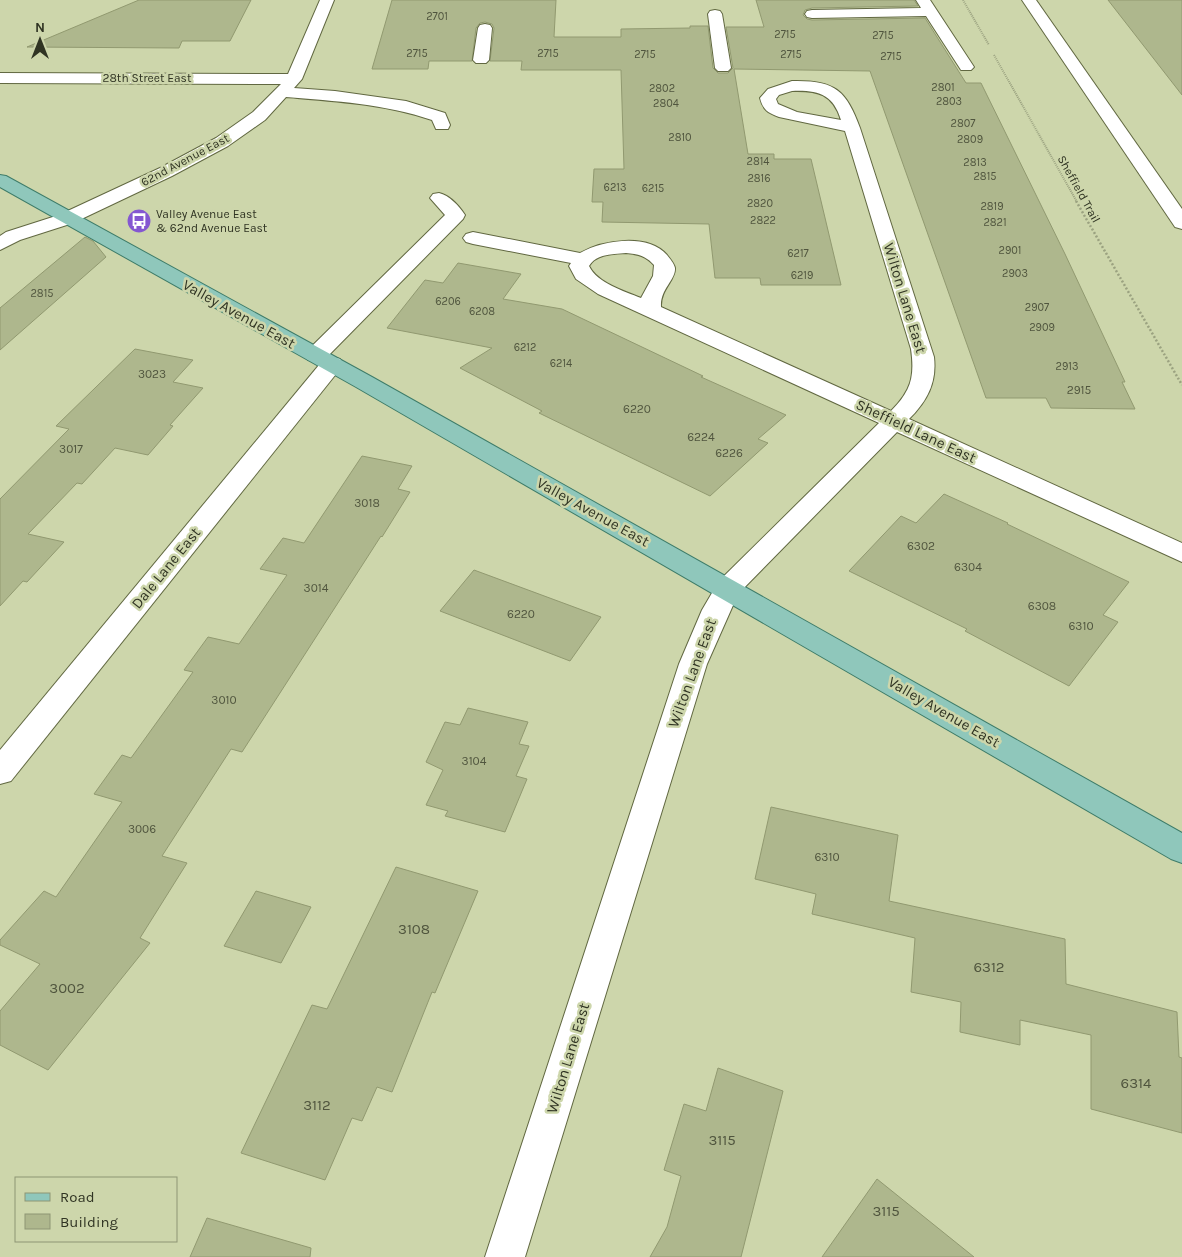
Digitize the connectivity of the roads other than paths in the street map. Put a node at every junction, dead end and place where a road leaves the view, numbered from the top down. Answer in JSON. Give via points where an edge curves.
{"nodes":[{"id":1,"x":327,"y":0,"type":"edge"},
{"id":2,"x":1029,"y":0,"type":"edge"},
{"id":3,"x":927,"y":6,"type":"edge"},
{"id":4,"x":715,"y":14,"type":"dead end"},
{"id":5,"x":812,"y":14,"type":"dead end"},
{"id":6,"x":485,"y":28,"type":"dead end"},
{"id":7,"x":481,"y":60,"type":"dead end"},
{"id":8,"x":966,"y":67,"type":"dead end"},
{"id":9,"x":723,"y":68,"type":"dead end"},
{"id":10,"x":0,"y":78,"type":"edge"},
{"id":11,"x":294,"y":79,"type":"junction"},
{"id":12,"x":282,"y":92,"type":"junction"},
{"id":13,"x":442,"y":125,"type":"dead end"},
{"id":14,"x":852,"y":128,"type":"dead end"},
{"id":15,"x":0,"y":180,"type":"edge"},
{"id":16,"x":439,"y":198,"type":"dead end"},
{"id":17,"x":66,"y":219,"type":"junction"},
{"id":18,"x":1182,"y":223,"type":"edge"},
{"id":19,"x":472,"y":238,"type":"dead end"},
{"id":20,"x":0,"y":244,"type":"edge"},
{"id":21,"x":583,"y":259,"type":"junction"},
{"id":22,"x":651,"y":310,"type":"junction"},
{"id":23,"x":324,"y":360,"type":"junction"},
{"id":24,"x":894,"y":421,"type":"junction"},
{"id":25,"x":1182,"y":553,"type":"edge"},
{"id":26,"x":728,"y":588,"type":"junction"},
{"id":27,"x":0,"y":772,"type":"edge"},
{"id":28,"x":1182,"y":849,"type":"edge"},
{"id":29,"x":505,"y":1257,"type":"edge"}],
"edges":[{"from":1,"to":11,"type":"street","name":"62nd Avenue East"},
{"from":2,"to":18,"type":"street"},
{"from":3,"to":5,"type":"street"},
{"from":3,"to":8,"type":"street"},
{"from":4,"to":9,"type":"street"},
{"from":6,"to":7,"type":"street"},
{"from":10,"to":11,"type":"street","name":"28th Street East"},
{"from":11,"to":12,"type":"street","name":"62nd Avenue East"},
{"from":12,"to":13,"type":"street","via":[[406,106],[439,117]]},
{"from":12,"to":17,"type":"street","name":"62nd Avenue East","via":[[259,116],[222,142]]},
{"from":14,"to":24,"type":"street","name":"Wilton Lane East","via":[[925,364],[924,381],[918,394]]},
{"from":15,"to":17,"type":"main road","name":"Valley Avenue East"},
{"from":16,"to":23,"type":"street","name":"Dale Lane East","via":[[456,215]]},
{"from":17,"to":20,"type":"street","via":[[13,236]]},
{"from":17,"to":23,"type":"main road","name":"Valley Avenue East"},
{"from":19,"to":21,"type":"street"},
{"from":21,"to":22,"type":"street","name":"Sheffield Lane East","via":[[579,270],[586,278]]},
{"from":21,"to":22,"type":"street","via":[[598,251],[619,247],[645,250],[658,257],[664,264],[664,271],[651,295]]},
{"from":22,"to":24,"type":"street","name":"Sheffield Lane East"},
{"from":23,"to":26,"type":"main road","name":"Valley Avenue East"},
{"from":23,"to":27,"type":"street","name":"Dale Lane East"},
{"from":24,"to":25,"type":"street","name":"Sheffield Lane East"},
{"from":24,"to":26,"type":"street","name":"Wilton Lane East"},
{"from":26,"to":28,"type":"main road","name":"Valley Avenue East"},
{"from":26,"to":29,"type":"street","name":"Wilton Lane East","via":[[693,664]]}]}
